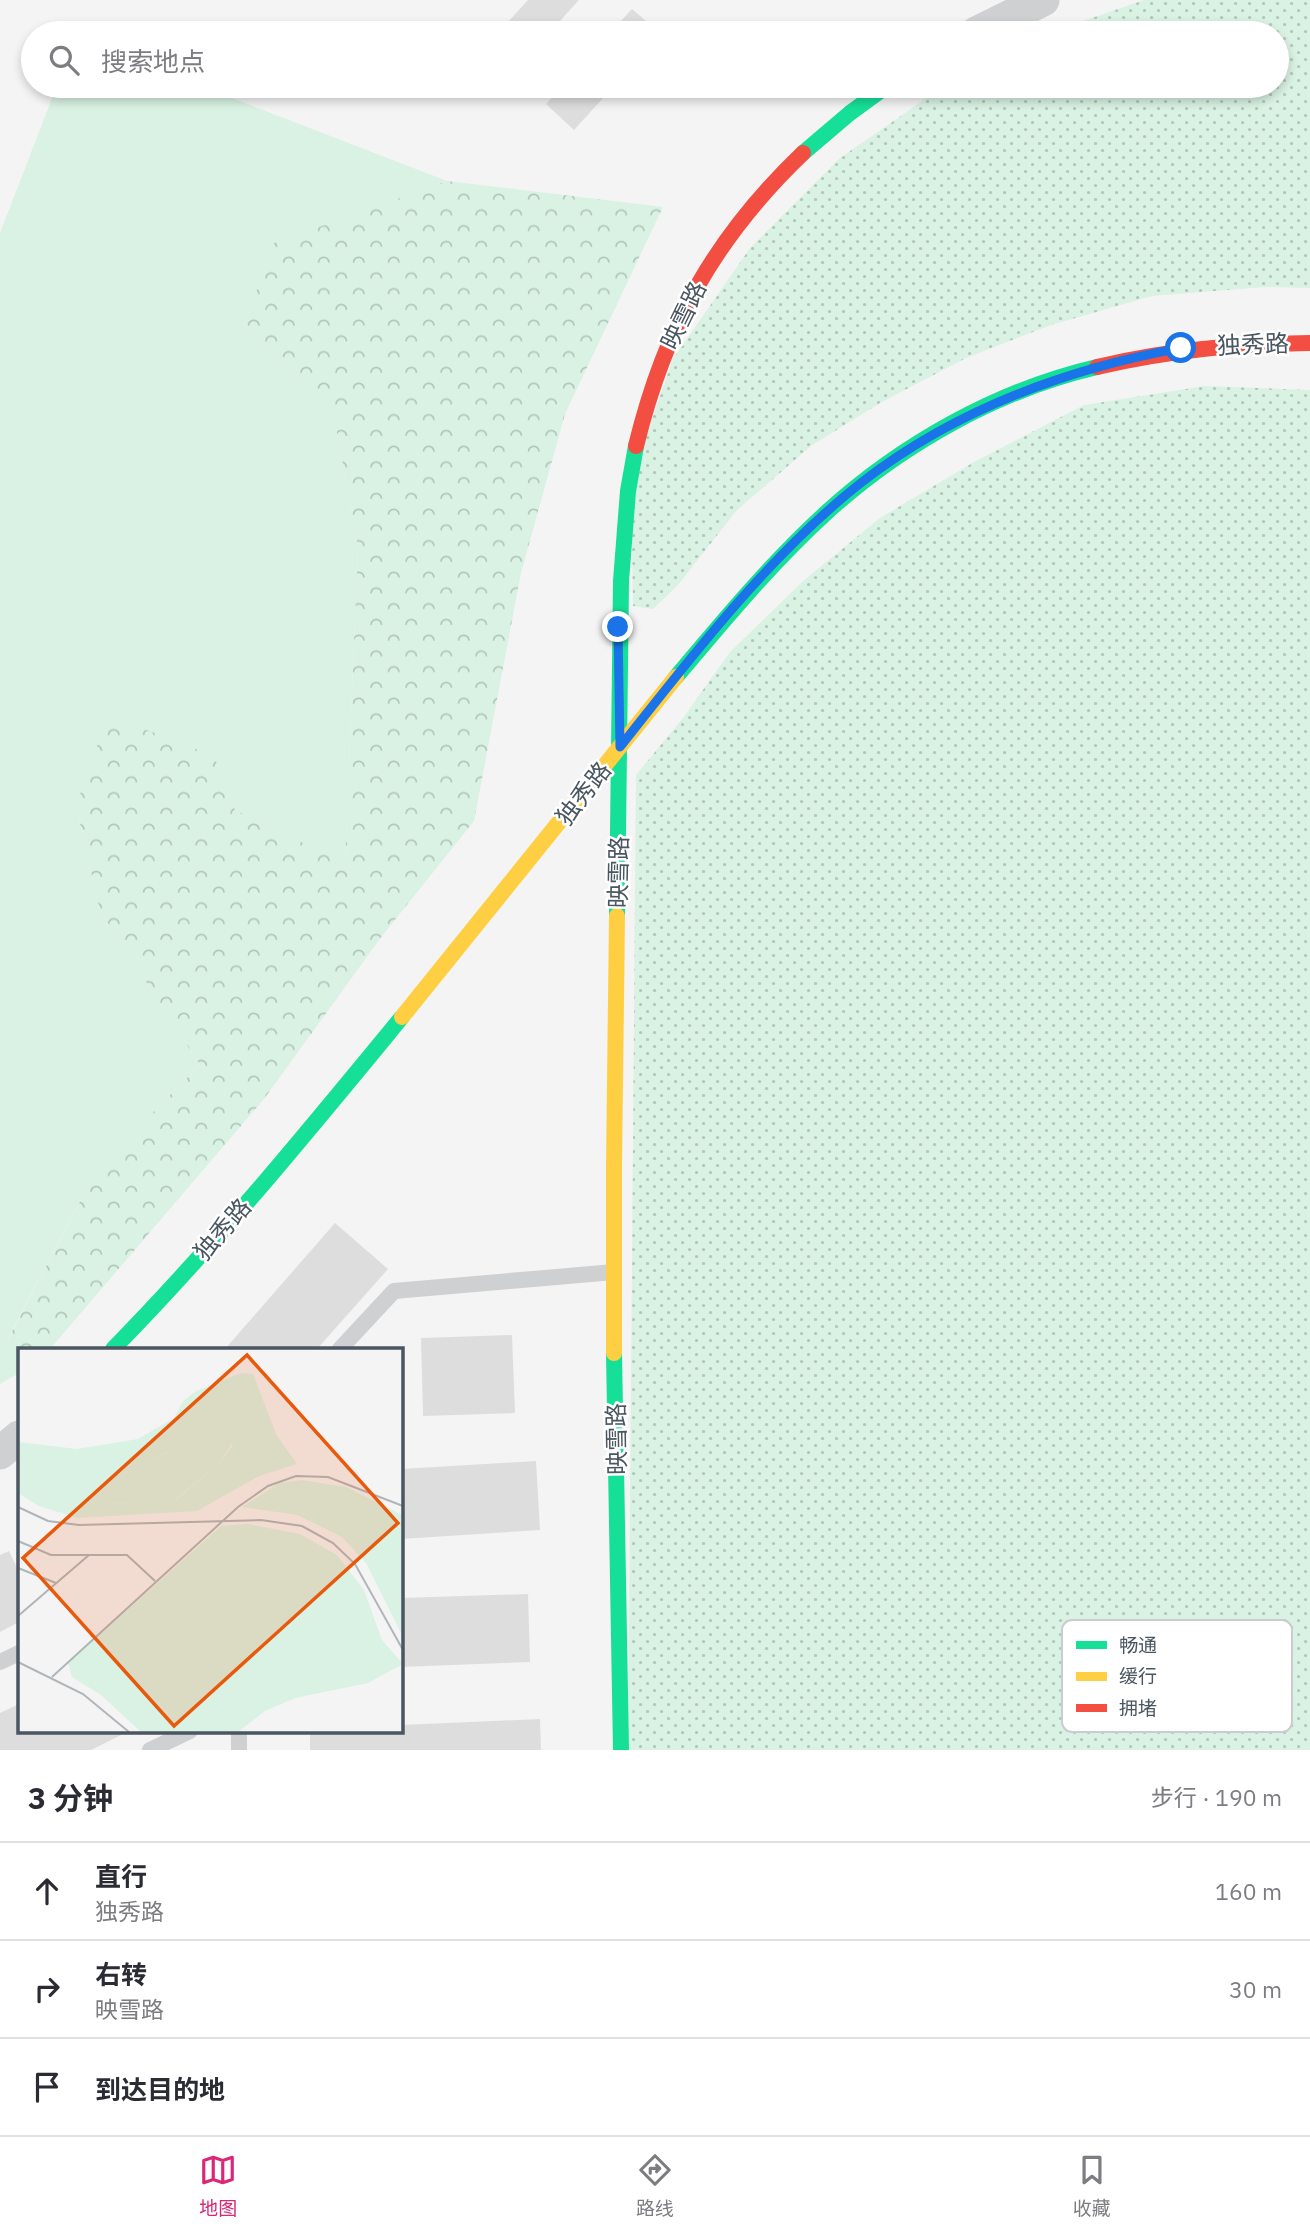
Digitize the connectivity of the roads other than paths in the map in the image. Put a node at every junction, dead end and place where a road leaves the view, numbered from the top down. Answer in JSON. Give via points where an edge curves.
{"nodes":[{"id":1,"x":1043,"y":0,"type":"edge"},
{"id":2,"x":1000,"y":21,"type":"edge"},
{"id":3,"x":870,"y":98,"type":"edge"},
{"id":4,"x":1310,"y":343,"type":"edge"},
{"id":5,"x":620,"y":747,"type":"junction"},
{"id":6,"x":614,"y":1272,"type":"junction"},
{"id":7,"x":114,"y":1348,"type":"edge"},
{"id":8,"x":341,"y":1348,"type":"edge"},
{"id":9,"x":18,"y":1438,"type":"edge"},
{"id":10,"x":0,"y":1453,"type":"edge"},
{"id":11,"x":18,"y":1653,"type":"edge"},
{"id":12,"x":0,"y":1662,"type":"edge"},
{"id":13,"x":188,"y":1732,"type":"edge"},
{"id":14,"x":239,"y":1732,"type":"edge"},
{"id":15,"x":150,"y":1750,"type":"edge"},
{"id":16,"x":239,"y":1750,"type":"edge"},
{"id":17,"x":621,"y":1750,"type":"edge"}],
"edges":[{"from":1,"to":2,"type":"street"},
{"from":3,"to":5,"type":"street","name":"映雪路","via":[[806,149],[750,207],[712,258],[682,310],[660,363],[629,484],[622,550]]},
{"from":4,"to":5,"type":"street","name":"独秀路","via":[[1181,348],[1100,365],[1025,390],[917,444],[861,483],[763,576]]},
{"from":5,"to":6,"type":"street","name":"映雪路"},
{"from":5,"to":7,"type":"street","name":"独秀路","via":[[337,1098]]},
{"from":6,"to":8,"type":"lane","via":[[394,1291]]},
{"from":6,"to":17,"type":"street","name":"映雪路"},
{"from":9,"to":10,"type":"street"},
{"from":11,"to":12,"type":"lane"},
{"from":13,"to":15,"type":"lane"},
{"from":14,"to":16,"type":"lane"}]}
